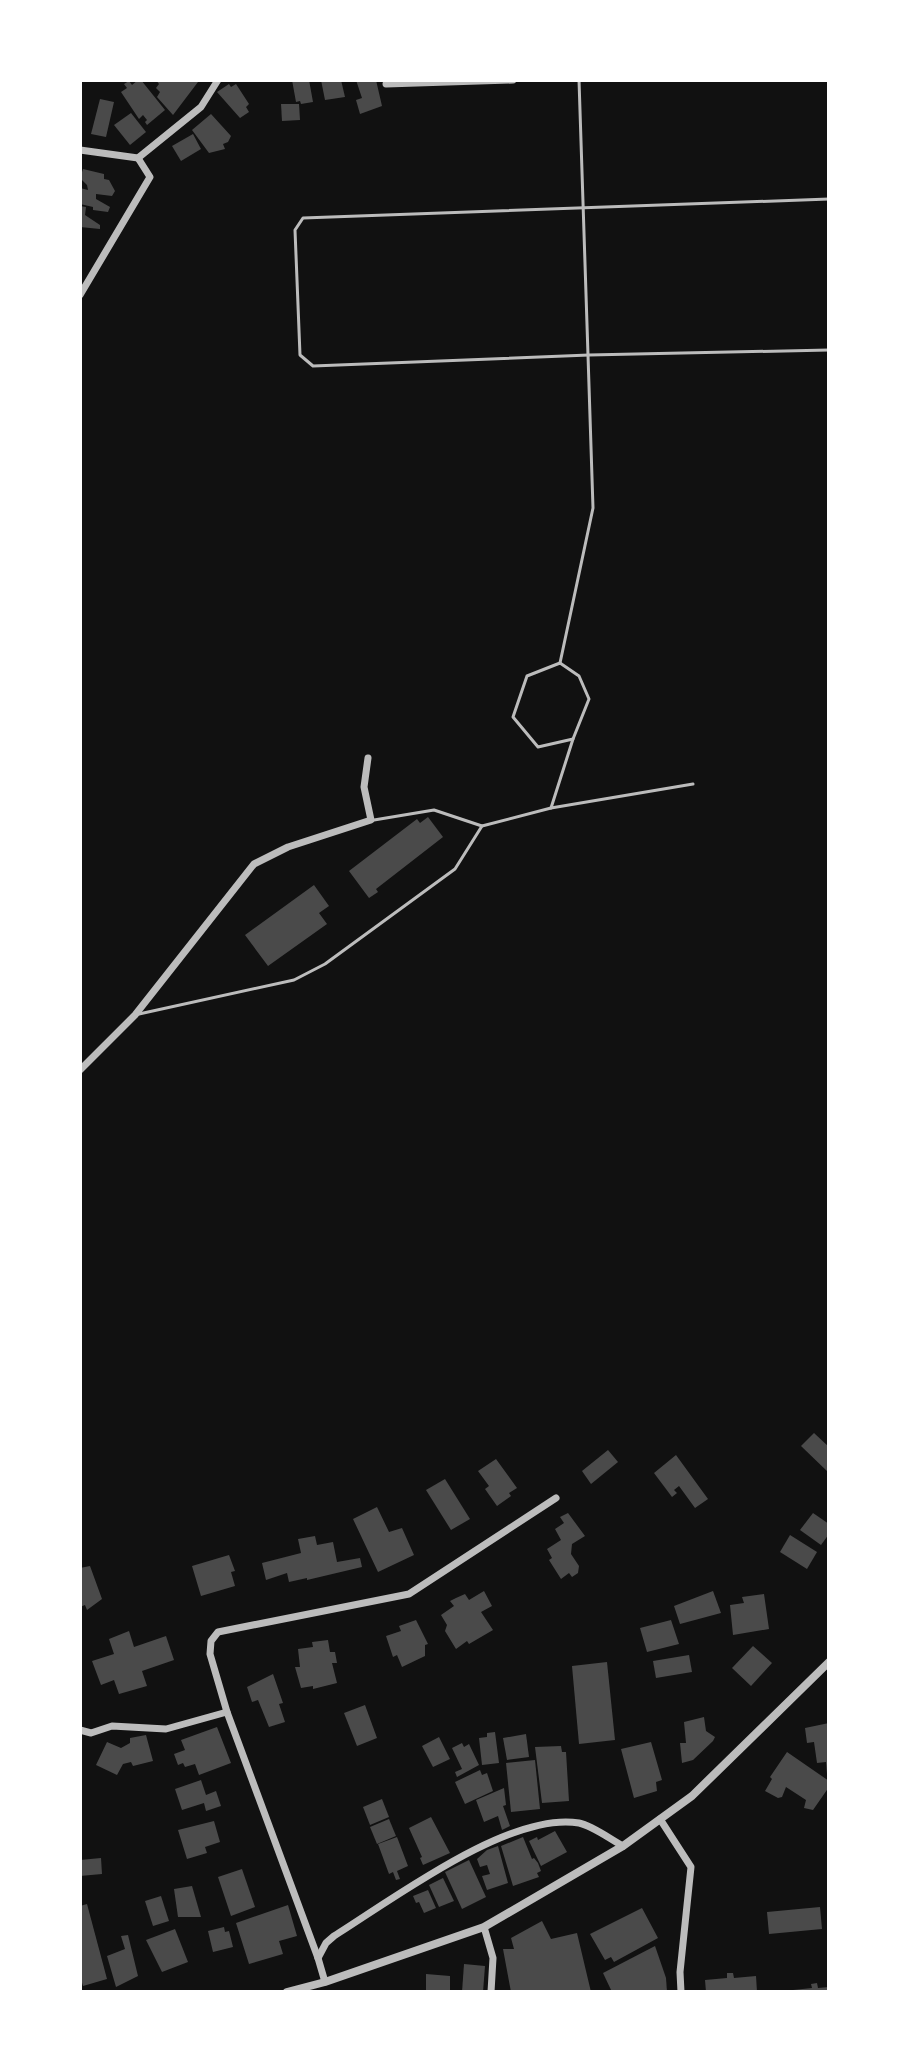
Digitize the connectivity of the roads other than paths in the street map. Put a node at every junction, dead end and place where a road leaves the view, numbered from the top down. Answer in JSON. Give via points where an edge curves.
{"nodes":[{"id":1,"x":218,"y":80,"type":"edge"},
{"id":2,"x":513,"y":80,"type":"edge"},
{"id":3,"x":579,"y":80,"type":"edge"},
{"id":4,"x":469,"y":81,"type":"edge"},
{"id":5,"x":386,"y":84,"type":"dead end"},
{"id":6,"x":80,"y":150,"type":"edge"},
{"id":7,"x":138,"y":158,"type":"junction"},
{"id":8,"x":829,"y":199,"type":"edge"},
{"id":9,"x":583,"y":208,"type":"junction"},
{"id":10,"x":80,"y":295,"type":"edge"},
{"id":11,"x":829,"y":350,"type":"edge"},
{"id":12,"x":589,"y":355,"type":"junction"},
{"id":13,"x":560,"y":663,"type":"junction"},
{"id":14,"x":573,"y":739,"type":"junction"},
{"id":15,"x":368,"y":758,"type":"dead end"},
{"id":16,"x":693,"y":784,"type":"dead end"},
{"id":17,"x":551,"y":808,"type":"junction"},
{"id":18,"x":371,"y":820,"type":"junction"},
{"id":19,"x":482,"y":826,"type":"junction"},
{"id":20,"x":135,"y":1015,"type":"junction"},
{"id":21,"x":80,"y":1070,"type":"edge"},
{"id":22,"x":556,"y":1498,"type":"dead end"},
{"id":23,"x":829,"y":1662,"type":"edge"},
{"id":24,"x":227,"y":1712,"type":"junction"},
{"id":25,"x":80,"y":1730,"type":"edge"},
{"id":26,"x":660,"y":1819,"type":"junction"},
{"id":27,"x":623,"y":1846,"type":"junction"},
{"id":28,"x":484,"y":1927,"type":"junction"},
{"id":29,"x":318,"y":1958,"type":"junction"},
{"id":30,"x":325,"y":1982,"type":"junction"},
{"id":31,"x":287,"y":1992,"type":"edge"},
{"id":32,"x":491,"y":1992,"type":"edge"},
{"id":33,"x":681,"y":1992,"type":"edge"}],
"edges":[{"from":1,"to":7,"type":"street","via":[[201,107]]},
{"from":2,"to":4,"type":"street"},
{"from":3,"to":9,"type":"lane"},
{"from":4,"to":5,"type":"street"},
{"from":6,"to":7,"type":"street"},
{"from":7,"to":10,"type":"street","via":[[150,177]]},
{"from":8,"to":9,"type":"lane"},
{"from":9,"to":12,"type":"lane"},
{"from":9,"to":12,"type":"lane","via":[[303,218],[295,230],[300,355],[313,366]]},
{"from":11,"to":12,"type":"lane"},
{"from":12,"to":13,"type":"lane","via":[[593,508]]},
{"from":13,"to":14,"type":"lane","via":[[579,676],[589,699]]},
{"from":13,"to":14,"type":"lane","via":[[527,676],[513,717],[538,747]]},
{"from":14,"to":17,"type":"lane"},
{"from":15,"to":18,"type":"street","via":[[364,787]]},
{"from":16,"to":17,"type":"lane"},
{"from":17,"to":19,"type":"lane"},
{"from":18,"to":19,"type":"lane","via":[[434,810]]},
{"from":18,"to":20,"type":"street","via":[[254,864]]},
{"from":19,"to":20,"type":"lane","via":[[455,869],[325,964],[294,980]]},
{"from":20,"to":21,"type":"street"},
{"from":22,"to":24,"type":"street","via":[[409,1594],[218,1632],[210,1654]]},
{"from":23,"to":26,"type":"street","via":[[692,1796]]},
{"from":24,"to":25,"type":"street","via":[[166,1729]]},
{"from":24,"to":29,"type":"street"},
{"from":26,"to":27,"type":"street"},
{"from":26,"to":33,"type":"street","via":[[691,1867]]},
{"from":27,"to":28,"type":"street"},
{"from":27,"to":29,"type":"street","via":[[580,1823],[518,1830],[443,1867],[334,1936]]},
{"from":28,"to":30,"type":"street"},
{"from":28,"to":32,"type":"street","via":[[493,1958]]},
{"from":29,"to":30,"type":"street"},
{"from":30,"to":31,"type":"street"}]}
